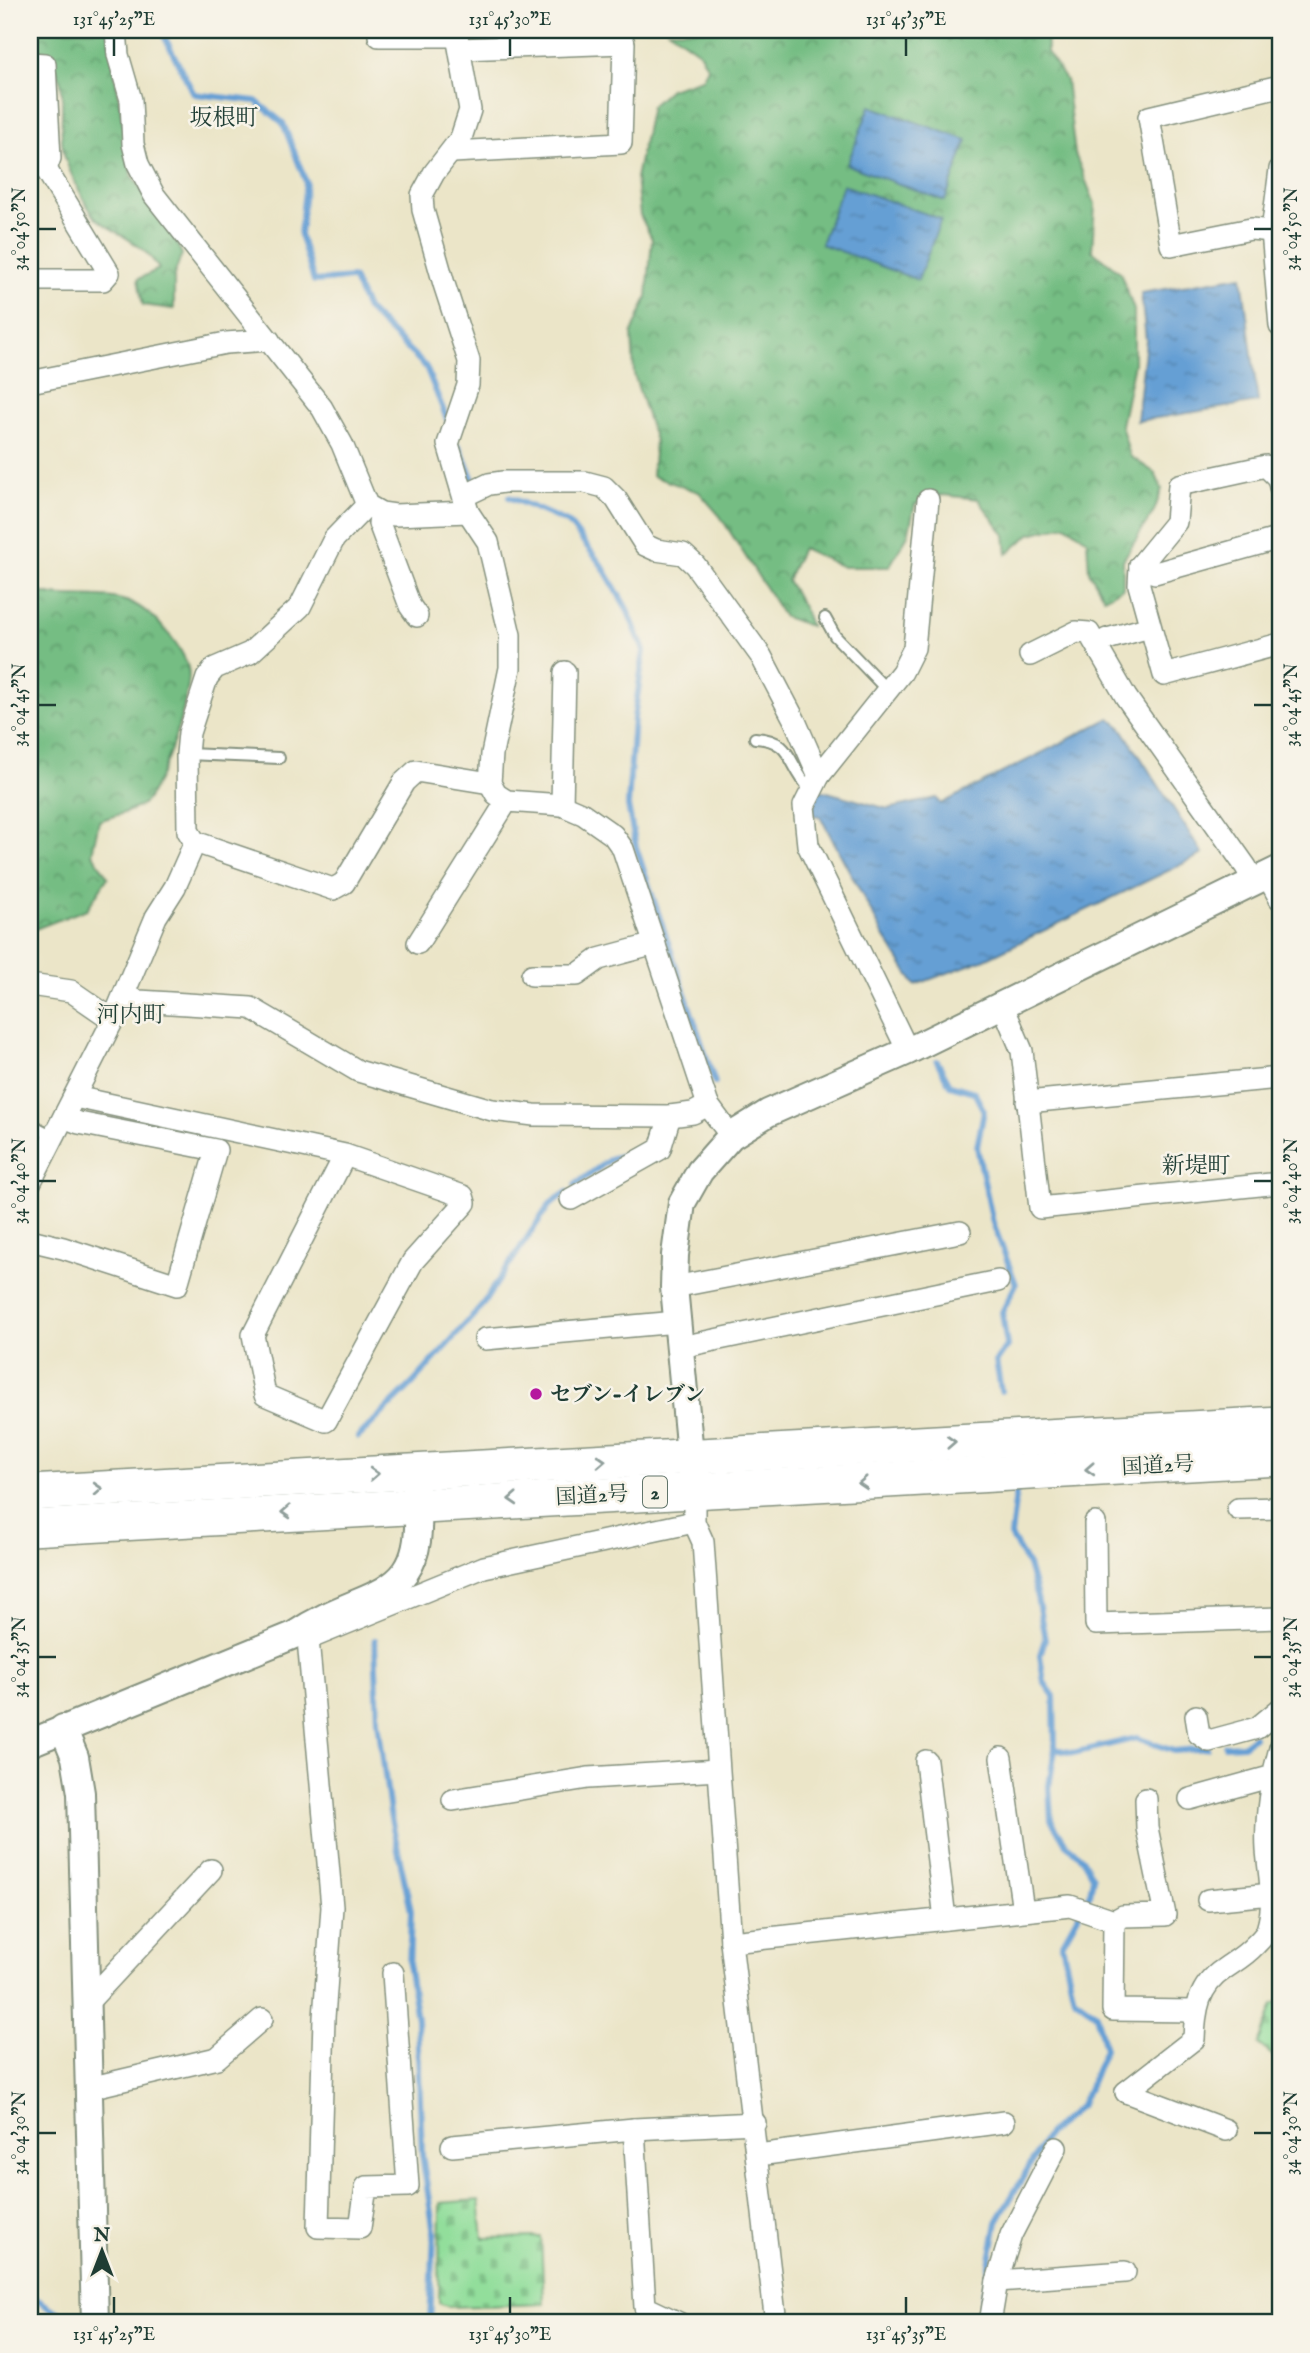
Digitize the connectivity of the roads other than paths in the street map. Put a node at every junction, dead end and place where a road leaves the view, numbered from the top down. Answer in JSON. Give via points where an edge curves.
{"nodes":[{"id":1,"x":116,"y":30,"type":"edge"},
{"id":2,"x":379,"y":36,"type":"dead end"},
{"id":3,"x":458,"y":38,"type":"edge"},
{"id":4,"x":30,"y":63,"type":"edge"},
{"id":5,"x":1280,"y":86,"type":"edge"},
{"id":6,"x":453,"y":152,"type":"junction"},
{"id":7,"x":38,"y":169,"type":"edge"},
{"id":8,"x":1280,"y":169,"type":"edge"},
{"id":9,"x":1272,"y":231,"type":"junction"},
{"id":10,"x":30,"y":280,"type":"edge"},
{"id":11,"x":1280,"y":326,"type":"edge"},
{"id":12,"x":269,"y":340,"type":"junction"},
{"id":13,"x":30,"y":382,"type":"edge"},
{"id":14,"x":1280,"y":487,"type":"edge"},
{"id":15,"x":928,"y":500,"type":"dead end"},
{"id":16,"x":466,"y":504,"type":"junction"},
{"id":17,"x":374,"y":509,"type":"junction"},
{"id":18,"x":1280,"y":538,"type":"edge"},
{"id":19,"x":1140,"y":566,"type":"junction"},
{"id":20,"x":417,"y":617,"type":"dead end"},
{"id":21,"x":825,"y":618,"type":"dead end"},
{"id":22,"x":1150,"y":627,"type":"junction"},
{"id":23,"x":1280,"y":644,"type":"edge"},
{"id":24,"x":1098,"y":645,"type":"junction"},
{"id":25,"x":1030,"y":655,"type":"dead end"},
{"id":26,"x":565,"y":672,"type":"dead end"},
{"id":27,"x":887,"y":690,"type":"junction"},
{"id":28,"x":755,"y":738,"type":"dead end"},
{"id":29,"x":187,"y":754,"type":"junction"},
{"id":30,"x":279,"y":758,"type":"dead end"},
{"id":31,"x":490,"y":783,"type":"junction"},
{"id":32,"x":814,"y":783,"type":"junction"},
{"id":33,"x":507,"y":801,"type":"junction"},
{"id":34,"x":562,"y":805,"type":"junction"},
{"id":35,"x":195,"y":842,"type":"junction"},
{"id":36,"x":1270,"y":882,"type":"edge"},
{"id":37,"x":418,"y":943,"type":"dead end"},
{"id":38,"x":655,"y":944,"type":"junction"},
{"id":39,"x":532,"y":975,"type":"dead end"},
{"id":40,"x":30,"y":985,"type":"edge"},
{"id":41,"x":124,"y":997,"type":"junction"},
{"id":42,"x":1003,"y":1006,"type":"junction"},
{"id":43,"x":113,"y":1020,"type":"junction"},
{"id":44,"x":908,"y":1051,"type":"junction"},
{"id":45,"x":1280,"y":1078,"type":"edge"},
{"id":46,"x":75,"y":1097,"type":"junction"},
{"id":47,"x":1027,"y":1102,"type":"junction"},
{"id":48,"x":708,"y":1105,"type":"junction"},
{"id":49,"x":670,"y":1115,"type":"junction"},
{"id":50,"x":30,"y":1124,"type":"edge"},
{"id":51,"x":58,"y":1126,"type":"junction"},
{"id":52,"x":731,"y":1136,"type":"junction"},
{"id":53,"x":345,"y":1155,"type":"junction"},
{"id":54,"x":30,"y":1183,"type":"edge"},
{"id":55,"x":1280,"y":1183,"type":"edge"},
{"id":56,"x":571,"y":1199,"type":"dead end"},
{"id":57,"x":960,"y":1232,"type":"dead end"},
{"id":58,"x":30,"y":1240,"type":"edge"},
{"id":59,"x":998,"y":1281,"type":"dead end"},
{"id":60,"x":674,"y":1287,"type":"junction"},
{"id":61,"x":679,"y":1334,"type":"junction"},
{"id":62,"x":485,"y":1339,"type":"dead end"},
{"id":63,"x":1280,"y":1424,"type":"edge"},
{"id":64,"x":690,"y":1455,"type":"junction"},
{"id":65,"x":1280,"y":1458,"type":"edge"},
{"id":66,"x":416,"y":1488,"type":"junction"},
{"id":67,"x":30,"y":1493,"type":"edge"},
{"id":68,"x":694,"y":1506,"type":"junction"},
{"id":69,"x":1280,"y":1507,"type":"edge"},
{"id":70,"x":1238,"y":1509,"type":"dead end"},
{"id":71,"x":1095,"y":1523,"type":"dead end"},
{"id":72,"x":30,"y":1528,"type":"edge"},
{"id":73,"x":1280,"y":1618,"type":"edge"},
{"id":74,"x":301,"y":1637,"type":"junction"},
{"id":75,"x":1280,"y":1709,"type":"edge"},
{"id":76,"x":1196,"y":1716,"type":"dead end"},
{"id":77,"x":64,"y":1728,"type":"junction"},
{"id":78,"x":30,"y":1743,"type":"edge"},
{"id":79,"x":1280,"y":1748,"type":"edge"},
{"id":80,"x":1001,"y":1758,"type":"dead end"},
{"id":81,"x":926,"y":1760,"type":"dead end"},
{"id":82,"x":718,"y":1770,"type":"junction"},
{"id":83,"x":1273,"y":1776,"type":"junction"},
{"id":84,"x":1146,"y":1799,"type":"dead end"},
{"id":85,"x":1190,"y":1799,"type":"dead end"},
{"id":86,"x":453,"y":1800,"type":"dead end"},
{"id":87,"x":211,"y":1870,"type":"dead end"},
{"id":88,"x":1276,"y":1873,"type":"edge"},
{"id":89,"x":1272,"y":1894,"type":"junction"},
{"id":90,"x":1208,"y":1900,"type":"dead end"},
{"id":91,"x":1023,"y":1910,"type":"junction"},
{"id":92,"x":945,"y":1919,"type":"junction"},
{"id":93,"x":1114,"y":1921,"type":"junction"},
{"id":94,"x":731,"y":1941,"type":"junction"},
{"id":95,"x":393,"y":1973,"type":"dead end"},
{"id":96,"x":86,"y":2004,"type":"junction"},
{"id":97,"x":1195,"y":2011,"type":"junction"},
{"id":98,"x":262,"y":2019,"type":"dead end"},
{"id":99,"x":89,"y":2088,"type":"junction"},
{"id":100,"x":1004,"y":2122,"type":"dead end"},
{"id":101,"x":755,"y":2123,"type":"junction"},
{"id":102,"x":634,"y":2129,"type":"junction"},
{"id":103,"x":1226,"y":2130,"type":"dead end"},
{"id":104,"x":452,"y":2147,"type":"dead end"},
{"id":105,"x":1056,"y":2148,"type":"dead end"},
{"id":106,"x":758,"y":2155,"type":"junction"},
{"id":107,"x":1125,"y":2272,"type":"dead end"},
{"id":108,"x":997,"y":2280,"type":"junction"},
{"id":109,"x":95,"y":2323,"type":"edge"},
{"id":110,"x":679,"y":2323,"type":"edge"},
{"id":111,"x":776,"y":2323,"type":"edge"},
{"id":112,"x":989,"y":2323,"type":"edge"}],
"edges":[{"from":1,"to":12,"type":"street","via":[[138,164],[154,195]]},
{"from":2,"to":3,"type":"street"},
{"from":3,"to":6,"type":"street","via":[[470,110]]},
{"from":3,"to":6,"type":"street","via":[[624,43],[621,143]]},
{"from":4,"to":7,"type":"street","via":[[46,64],[50,158]]},
{"from":5,"to":9,"type":"street","via":[[1149,117],[1171,245],[1251,229]]},
{"from":6,"to":16,"type":"street","via":[[422,195],[469,361],[468,385],[449,444]]},
{"from":7,"to":10,"type":"street","via":[[109,273],[103,280]]},
{"from":8,"to":9,"type":"street"},
{"from":9,"to":11,"type":"street"},
{"from":12,"to":13,"type":"street","via":[[226,343]]},
{"from":12,"to":17,"type":"street","via":[[321,408]]},
{"from":14,"to":19,"type":"street","via":[[1266,466],[1179,485],[1176,522]]},
{"from":15,"to":27,"type":"street","via":[[914,648]]},
{"from":16,"to":17,"type":"street"},
{"from":16,"to":31,"type":"street","via":[[488,542],[510,635],[510,668]]},
{"from":16,"to":32,"type":"street","via":[[489,484],[503,482],[584,482],[604,487],[617,499],[645,545],[684,554],[695,565],[761,656],[795,721]]},
{"from":17,"to":20,"type":"street"},
{"from":17,"to":29,"type":"street","via":[[342,527],[300,607],[250,653],[215,668],[207,678]]},
{"from":18,"to":19,"type":"street","via":[[1156,573]]},
{"from":19,"to":22,"type":"street","via":[[1139,585]]},
{"from":21,"to":27,"type":"lane","via":[[835,636]]},
{"from":22,"to":23,"type":"street","via":[[1164,675]]},
{"from":22,"to":24,"type":"street"},
{"from":24,"to":25,"type":"street","via":[[1089,633],[1076,632]]},
{"from":24,"to":36,"type":"street","via":[[1126,697],[1246,867]]},
{"from":26,"to":34,"type":"street"},
{"from":27,"to":32,"type":"street"},
{"from":28,"to":32,"type":"lane","via":[[773,739],[785,749],[800,779]]},
{"from":29,"to":30,"type":"lane"},
{"from":29,"to":35,"type":"street","via":[[187,831]]},
{"from":31,"to":33,"type":"street"},
{"from":31,"to":35,"type":"street","via":[[416,771],[404,782],[344,883],[333,889]]},
{"from":32,"to":44,"type":"street","via":[[804,806],[808,845]]},
{"from":33,"to":34,"type":"street"},
{"from":33,"to":37,"type":"street"},
{"from":34,"to":38,"type":"street","via":[[613,835],[623,849]]},
{"from":35,"to":41,"type":"street","via":[[156,917]]},
{"from":36,"to":42,"type":"street"},
{"from":38,"to":39,"type":"street","via":[[599,959],[576,975]]},
{"from":38,"to":48,"type":"street"},
{"from":40,"to":43,"type":"street","via":[[71,991]]},
{"from":41,"to":43,"type":"street"},
{"from":41,"to":49,"type":"street","via":[[251,1008],[358,1071],[492,1110],[534,1115]]},
{"from":42,"to":44,"type":"street"},
{"from":42,"to":47,"type":"street","via":[[1022,1051]]},
{"from":43,"to":46,"type":"street"},
{"from":44,"to":52,"type":"street","via":[[768,1113]]},
{"from":45,"to":47,"type":"street"},
{"from":46,"to":51,"type":"street"},
{"from":46,"to":53,"type":"street"},
{"from":47,"to":55,"type":"street","via":[[1040,1208]]},
{"from":48,"to":49,"type":"street","via":[[693,1113]]},
{"from":48,"to":52,"type":"street"},
{"from":49,"to":56,"type":"street","via":[[660,1149]]},
{"from":50,"to":51,"type":"lane"},
{"from":51,"to":54,"type":"street"},
{"from":51,"to":58,"type":"street","via":[[79,1123],[216,1150],[177,1285]]},
{"from":52,"to":60,"type":"street","via":[[700,1171],[682,1203]]},
{"from":53,"to":53,"type":"street","via":[[463,1196],[465,1203],[413,1261],[326,1420],[265,1395],[253,1335]]},
{"from":57,"to":60,"type":"street"},
{"from":59,"to":61,"type":"street"},
{"from":60,"to":61,"type":"street"},
{"from":61,"to":62,"type":"street"},
{"from":61,"to":64,"type":"street"},
{"from":64,"to":63,"type":"highway","name":"国道2号","number":"2","one_way":true},
{"from":66,"to":64,"type":"highway","name":"国道2号","number":"2","one_way":true},
{"from":64,"to":68,"type":"street"},
{"from":65,"to":68,"type":"highway","name":"国道2号","number":"2","one_way":true,"via":[[813,1486]]},
{"from":67,"to":66,"type":"highway","name":"国道2号","number":"2","one_way":true},
{"from":68,"to":66,"type":"highway","name":"国道2号","number":"2","one_way":true},
{"from":66,"to":72,"type":"highway","name":"国道2号","number":"2","one_way":true},
{"from":66,"to":74,"type":"street","via":[[421,1537],[409,1571],[393,1587],[321,1616]]},
{"from":68,"to":74,"type":"street","via":[[484,1567]]},
{"from":68,"to":82,"type":"street","via":[[703,1542]]},
{"from":69,"to":70,"type":"street"},
{"from":71,"to":73,"type":"street","via":[[1096,1624]]},
{"from":74,"to":77,"type":"street"},
{"from":74,"to":95,"type":"street","via":[[331,1907],[318,2227],[360,2228],[366,2187],[408,2186]]},
{"from":75,"to":76,"type":"street","via":[[1257,1728],[1209,1741],[1199,1734]]},
{"from":77,"to":78,"type":"street"},
{"from":77,"to":96,"type":"street","via":[[75,1757],[80,1793]]},
{"from":79,"to":83,"type":"street"},
{"from":80,"to":91,"type":"street"},
{"from":81,"to":92,"type":"street"},
{"from":82,"to":86,"type":"street","via":[[589,1778]]},
{"from":82,"to":94,"type":"street"},
{"from":83,"to":85,"type":"street"},
{"from":83,"to":88,"type":"street","via":[[1267,1848]]},
{"from":84,"to":93,"type":"street","via":[[1147,1828],[1166,1915],[1123,1916]]},
{"from":87,"to":96,"type":"street"},
{"from":88,"to":89,"type":"street"},
{"from":89,"to":90,"type":"street"},
{"from":89,"to":97,"type":"street","via":[[1267,1932],[1203,1989]]},
{"from":91,"to":92,"type":"street"},
{"from":91,"to":93,"type":"street","via":[[1079,1909]]},
{"from":92,"to":94,"type":"street"},
{"from":93,"to":97,"type":"street","via":[[1113,2010]]},
{"from":94,"to":101,"type":"street"},
{"from":96,"to":99,"type":"street"},
{"from":97,"to":103,"type":"street","via":[[1194,2039],[1126,2092]]},
{"from":98,"to":99,"type":"street","via":[[217,2058]]},
{"from":99,"to":109,"type":"street"},
{"from":100,"to":106,"type":"street"},
{"from":101,"to":102,"type":"street"},
{"from":101,"to":106,"type":"street"},
{"from":102,"to":104,"type":"street"},
{"from":102,"to":110,"type":"street","via":[[645,2306]]},
{"from":105,"to":108,"type":"street","via":[[1011,2235]]},
{"from":106,"to":111,"type":"street"},
{"from":107,"to":108,"type":"street"},
{"from":108,"to":112,"type":"street"}]}
